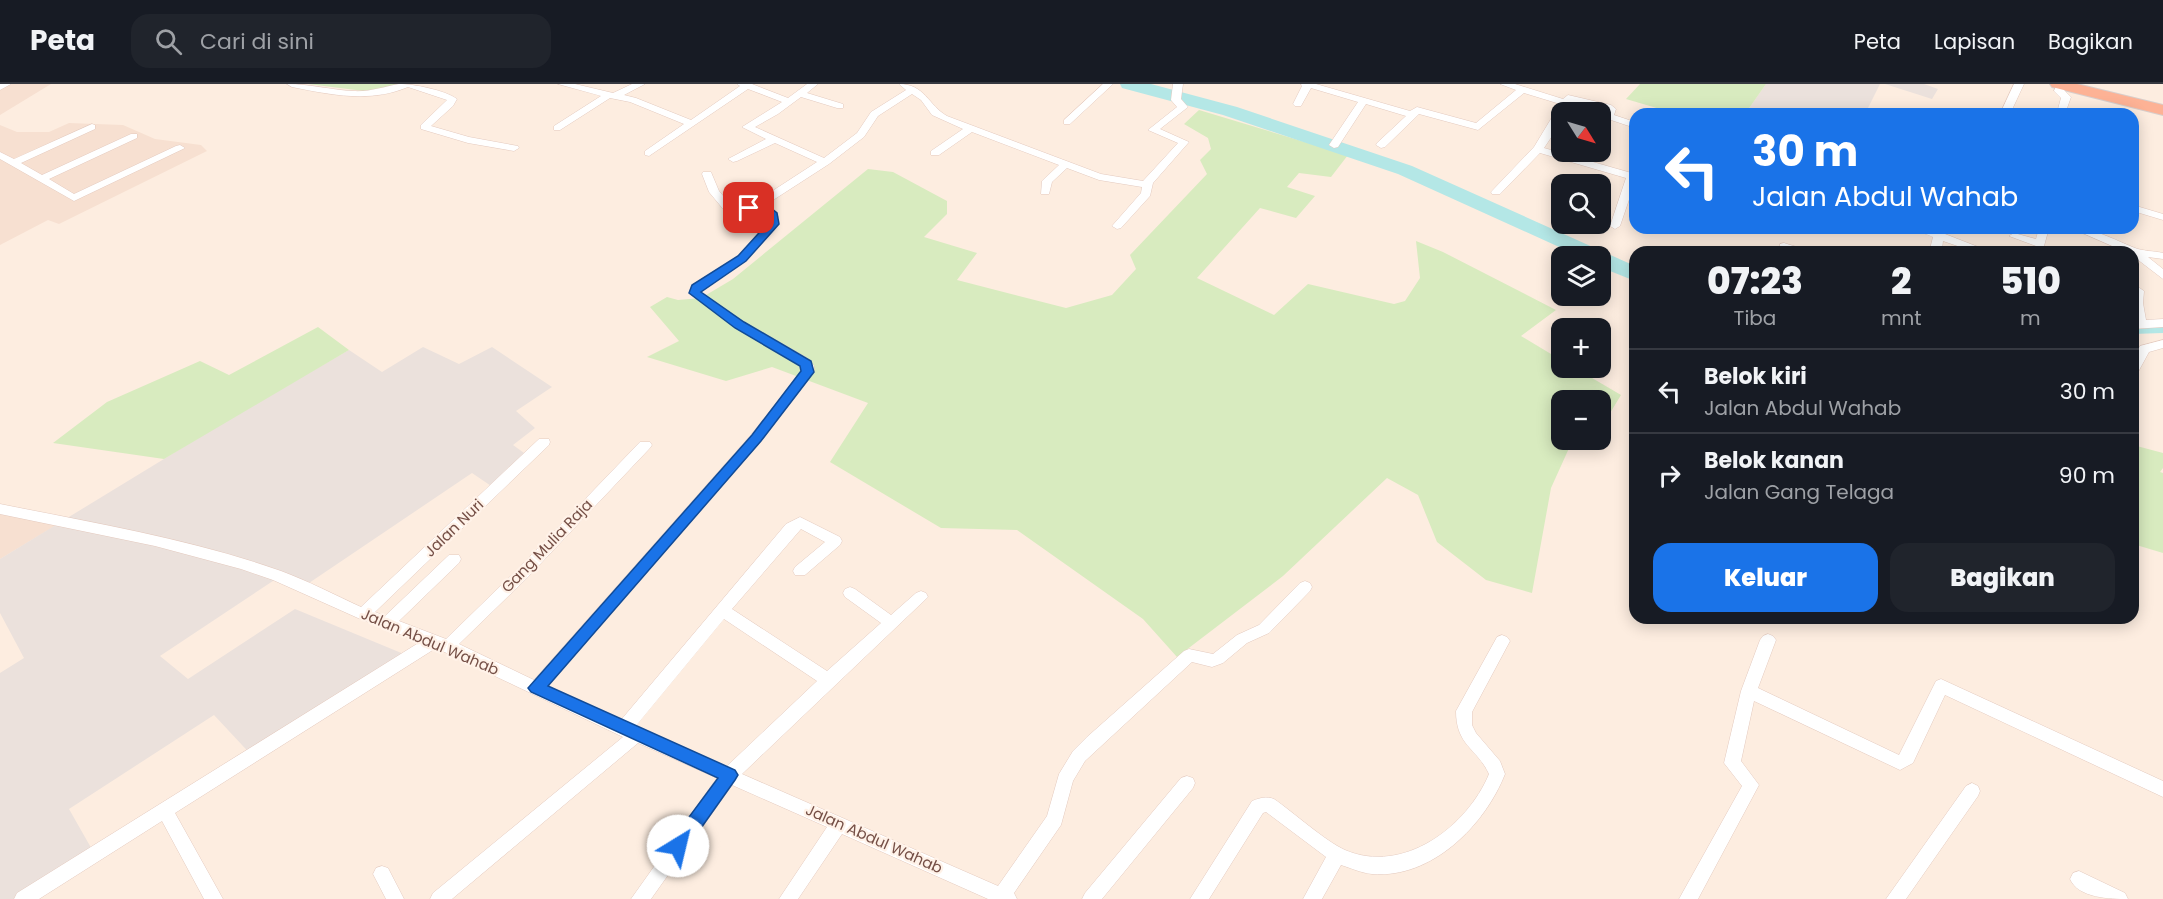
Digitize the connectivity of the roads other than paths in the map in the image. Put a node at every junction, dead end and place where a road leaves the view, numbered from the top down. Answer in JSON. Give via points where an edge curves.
{"nodes":[{"id":1,"x":6,"y":84,"type":"edge"},
{"id":2,"x":292,"y":84,"type":"edge"},
{"id":3,"x":408,"y":84,"type":"edge"},
{"id":4,"x":563,"y":84,"type":"edge"},
{"id":5,"x":640,"y":84,"type":"edge"},
{"id":6,"x":813,"y":84,"type":"edge"},
{"id":7,"x":1108,"y":84,"type":"edge"},
{"id":8,"x":1307,"y":84,"type":"edge"},
{"id":9,"x":1505,"y":84,"type":"edge"},
{"id":10,"x":2019,"y":84,"type":"edge"},
{"id":11,"x":2060,"y":84,"type":"edge"},
{"id":12,"x":2080,"y":84,"type":"edge"},
{"id":13,"x":745,"y":85,"type":"edge"},
{"id":14,"x":0,"y":87,"type":"edge"},
{"id":15,"x":908,"y":87,"type":"edge"},
{"id":16,"x":1522,"y":90,"type":"junction"},
{"id":17,"x":1177,"y":92,"type":"edge"},
{"id":18,"x":801,"y":94,"type":"junction"},
{"id":19,"x":611,"y":95,"type":"junction"},
{"id":20,"x":1364,"y":101,"type":"junction"},
{"id":21,"x":790,"y":102,"type":"junction"},
{"id":22,"x":1564,"y":102,"type":"joint"},
{"id":23,"x":1589,"y":102,"type":"edge"},
{"id":24,"x":1298,"y":104,"type":"dead end"},
{"id":25,"x":2163,"y":104,"type":"edge"},
{"id":26,"x":840,"y":106,"type":"dead end"},
{"id":27,"x":2008,"y":108,"type":"edge"},
{"id":28,"x":2063,"y":108,"type":"edge"},
{"id":29,"x":2163,"y":110,"type":"edge"},
{"id":30,"x":1410,"y":114,"type":"junction"},
{"id":31,"x":1611,"y":117,"type":"edge"},
{"id":32,"x":1067,"y":122,"type":"dead end"},
{"id":33,"x":1629,"y":123,"type":"edge"},
{"id":34,"x":692,"y":124,"type":"junction"},
{"id":35,"x":92,"y":127,"type":"dead end"},
{"id":36,"x":557,"y":128,"type":"dead end"},
{"id":37,"x":970,"y":128,"type":"junction"},
{"id":38,"x":1551,"y":129,"type":"edge"},
{"id":39,"x":134,"y":136,"type":"dead end"},
{"id":40,"x":773,"y":140,"type":"junction"},
{"id":41,"x":1334,"y":145,"type":"dead end"},
{"id":42,"x":1381,"y":145,"type":"dead end"},
{"id":43,"x":180,"y":148,"type":"dead end"},
{"id":44,"x":514,"y":148,"type":"dead end"},
{"id":45,"x":1538,"y":149,"type":"junction"},
{"id":46,"x":649,"y":153,"type":"dead end"},
{"id":47,"x":935,"y":153,"type":"dead end"},
{"id":48,"x":0,"y":155,"type":"edge"},
{"id":49,"x":733,"y":159,"type":"dead end"},
{"id":50,"x":825,"y":162,"type":"junction"},
{"id":51,"x":13,"y":163,"type":"junction"},
{"id":52,"x":1065,"y":165,"type":"junction"},
{"id":53,"x":707,"y":174,"type":"dead end"},
{"id":54,"x":1629,"y":175,"type":"edge"},
{"id":55,"x":42,"y":179,"type":"junction"},
{"id":56,"x":1148,"y":183,"type":"junction"},
{"id":57,"x":1629,"y":189,"type":"edge"},
{"id":58,"x":1045,"y":192,"type":"dead end"},
{"id":59,"x":1496,"y":192,"type":"dead end"},
{"id":60,"x":761,"y":203,"type":"junction"},
{"id":61,"x":2139,"y":210,"type":"edge"},
{"id":62,"x":2163,"y":217,"type":"edge"},
{"id":63,"x":1117,"y":226,"type":"dead end"},
{"id":64,"x":1615,"y":226,"type":"dead end"},
{"id":65,"x":1943,"y":234,"type":"edge"},
{"id":66,"x":2042,"y":234,"type":"edge"},
{"id":67,"x":2105,"y":234,"type":"edge"},
{"id":68,"x":2014,"y":236,"type":"dead end"},
{"id":69,"x":1971,"y":246,"type":"edge"},
{"id":70,"x":2129,"y":246,"type":"edge"},
{"id":71,"x":2139,"y":252,"type":"edge"},
{"id":72,"x":2139,"y":254,"type":"edge"},
{"id":73,"x":2163,"y":256,"type":"edge"},
{"id":74,"x":2163,"y":275,"type":"edge"},
{"id":75,"x":2163,"y":323,"type":"edge"},
{"id":76,"x":2139,"y":324,"type":"edge"},
{"id":77,"x":2163,"y":344,"type":"edge"},
{"id":78,"x":2139,"y":360,"type":"edge"},
{"id":79,"x":544,"y":442,"type":"dead end"},
{"id":80,"x":645,"y":445,"type":"dead end"},
{"id":81,"x":0,"y":510,"type":"edge"},
{"id":82,"x":454,"y":559,"type":"dead end"},
{"id":83,"x":800,"y":571,"type":"dead end"},
{"id":84,"x":1305,"y":587,"type":"dead end"},
{"id":85,"x":850,"y":593,"type":"dead end"},
{"id":86,"x":921,"y":597,"type":"dead end"},
{"id":87,"x":723,"y":611,"type":"junction"},
{"id":88,"x":363,"y":614,"type":"junction"},
{"id":89,"x":892,"y":622,"type":"junction"},
{"id":90,"x":387,"y":623,"type":"junction"},
{"id":91,"x":1768,"y":640,"type":"dead end"},
{"id":92,"x":1502,"y":641,"type":"dead end"},
{"id":93,"x":441,"y":643,"type":"junction"},
{"id":94,"x":828,"y":680,"type":"junction"},
{"id":95,"x":536,"y":688,"type":"junction"},
{"id":96,"x":1749,"y":691,"type":"junction"},
{"id":97,"x":631,"y":732,"type":"junction"},
{"id":98,"x":729,"y":775,"type":"junction"},
{"id":99,"x":1187,"y":783,"type":"dead end"},
{"id":100,"x":2163,"y":789,"type":"edge"},
{"id":101,"x":1972,"y":791,"type":"dead end"},
{"id":102,"x":164,"y":809,"type":"junction"},
{"id":103,"x":839,"y":823,"type":"junction"},
{"id":104,"x":1337,"y":855,"type":"junction"},
{"id":105,"x":382,"y":874,"type":"dead end"},
{"id":106,"x":2079,"y":879,"type":"dead end"},
{"id":107,"x":450,"y":896,"type":"edge"},
{"id":108,"x":1004,"y":897,"type":"edge"},
{"id":109,"x":23,"y":899,"type":"edge"},
{"id":110,"x":214,"y":899,"type":"edge"},
{"id":111,"x":395,"y":899,"type":"edge"},
{"id":112,"x":640,"y":899,"type":"edge"},
{"id":113,"x":788,"y":899,"type":"edge"},
{"id":114,"x":1091,"y":899,"type":"edge"},
{"id":115,"x":1199,"y":899,"type":"edge"},
{"id":116,"x":1312,"y":899,"type":"edge"},
{"id":117,"x":1688,"y":899,"type":"edge"},
{"id":118,"x":1894,"y":899,"type":"edge"},
{"id":119,"x":2119,"y":899,"type":"edge"}],
"edges":[{"from":1,"to":14,"type":"street"},
{"from":2,"to":3,"type":"street","via":[[366,95]]},
{"from":3,"to":44,"type":"street","via":[[452,99],[424,127]]},
{"from":4,"to":19,"type":"street"},
{"from":5,"to":19,"type":"street"},
{"from":6,"to":18,"type":"street"},
{"from":7,"to":32,"type":"street"},
{"from":8,"to":20,"type":"street"},
{"from":8,"to":24,"type":"street"},
{"from":9,"to":16,"type":"street"},
{"from":10,"to":27,"type":"street"},
{"from":11,"to":28,"type":"street","via":[[2059,91],[2066,98]]},
{"from":11,"to":29,"type":"highway"},
{"from":12,"to":25,"type":"highway"},
{"from":13,"to":21,"type":"street"},
{"from":13,"to":34,"type":"street"},
{"from":15,"to":37,"type":"street","via":[[940,117]]},
{"from":15,"to":50,"type":"street","via":[[874,114],[861,135]]},
{"from":16,"to":22,"type":"street"},
{"from":16,"to":30,"type":"street","via":[[1479,127],[1419,110]]},
{"from":17,"to":56,"type":"street","via":[[1182,109],[1153,130],[1184,142]]},
{"from":18,"to":21,"type":"street"},
{"from":18,"to":26,"type":"street"},
{"from":19,"to":34,"type":"street"},
{"from":19,"to":36,"type":"street"},
{"from":20,"to":30,"type":"street"},
{"from":20,"to":41,"type":"street"},
{"from":21,"to":40,"type":"street","via":[[747,127]]},
{"from":22,"to":23,"type":"street","via":[[1568,98]]},
{"from":30,"to":42,"type":"street"},
{"from":31,"to":33,"type":"street"},
{"from":34,"to":46,"type":"street"},
{"from":35,"to":51,"type":"street"},
{"from":37,"to":47,"type":"street"},
{"from":37,"to":52,"type":"street"},
{"from":38,"to":45,"type":"street"},
{"from":39,"to":55,"type":"street"},
{"from":40,"to":49,"type":"street"},
{"from":40,"to":50,"type":"street"},
{"from":43,"to":55,"type":"street","via":[[74,198]]},
{"from":45,"to":54,"type":"street"},
{"from":45,"to":59,"type":"street"},
{"from":48,"to":51,"type":"street"},
{"from":50,"to":60,"type":"street"},
{"from":51,"to":55,"type":"street"},
{"from":52,"to":56,"type":"street","via":[[1105,179]]},
{"from":52,"to":58,"type":"street","via":[[1047,181]]},
{"from":53,"to":60,"type":"street","via":[[714,192],[733,214]]},
{"from":56,"to":63,"type":"street","via":[[1146,194]]},
{"from":57,"to":64,"type":"street"},
{"from":60,"to":95,"type":"street","via":[[773,216],[773,224],[742,258],[696,292],[740,325],[806,364],[808,372],[756,438]]},
{"from":61,"to":62,"type":"street"},
{"from":65,"to":69,"type":"street"},
{"from":66,"to":68,"type":"street","via":[[2040,244]]},
{"from":67,"to":70,"type":"street"},
{"from":71,"to":73,"type":"street"},
{"from":72,"to":74,"type":"street"},
{"from":75,"to":76,"type":"street"},
{"from":77,"to":78,"type":"street","via":[[2145,349]]},
{"from":79,"to":88,"type":"street","name":"Jalan Nuri"},
{"from":80,"to":93,"type":"street","name":"Gang Mulia Raja","via":[[522,574]]},
{"from":81,"to":88,"type":"street","name":"Jalan Abdul Wahab","via":[[155,541],[242,564]]},
{"from":82,"to":90,"type":"street"},
{"from":83,"to":87,"type":"street","via":[[835,541],[800,522]]},
{"from":84,"to":108,"type":"street","via":[[1264,629],[1242,639],[1218,659],[1189,655],[1079,756],[1065,779],[1055,819]]},
{"from":85,"to":89,"type":"street"},
{"from":86,"to":89,"type":"street"},
{"from":87,"to":94,"type":"street"},
{"from":87,"to":97,"type":"street"},
{"from":88,"to":90,"type":"street","name":"Jalan Abdul Wahab"},
{"from":89,"to":94,"type":"street"},
{"from":90,"to":93,"type":"street","name":"Jalan Abdul Wahab"},
{"from":91,"to":96,"type":"street"},
{"from":92,"to":104,"type":"street","via":[[1464,711],[1470,738],[1497,774],[1475,811],[1436,847],[1412,860],[1374,867]]},
{"from":93,"to":95,"type":"street","name":"Jalan Abdul Wahab"},
{"from":93,"to":102,"type":"street","name":"Gang Mulia Raja"},
{"from":94,"to":98,"type":"street"},
{"from":95,"to":97,"type":"street","name":"Jalan Abdul Wahab"},
{"from":96,"to":100,"type":"street","via":[[1900,763],[1907,758],[1941,686]]},
{"from":96,"to":117,"type":"street","via":[[1732,763],[1751,785]]},
{"from":97,"to":98,"type":"street","name":"Jalan Abdul Wahab"},
{"from":97,"to":107,"type":"street"},
{"from":98,"to":103,"type":"street","name":"Jalan Abdul Wahab"},
{"from":98,"to":112,"type":"street"},
{"from":99,"to":114,"type":"street"},
{"from":101,"to":118,"type":"street"},
{"from":102,"to":109,"type":"street","name":"Gang Mulia Raja"},
{"from":102,"to":110,"type":"street"},
{"from":103,"to":108,"type":"street","name":"Jalan Abdul Wahab"},
{"from":103,"to":113,"type":"street"},
{"from":104,"to":115,"type":"street","via":[[1268,804],[1258,806]]},
{"from":104,"to":116,"type":"street"},
{"from":105,"to":111,"type":"street"},
{"from":106,"to":119,"type":"street"}]}
